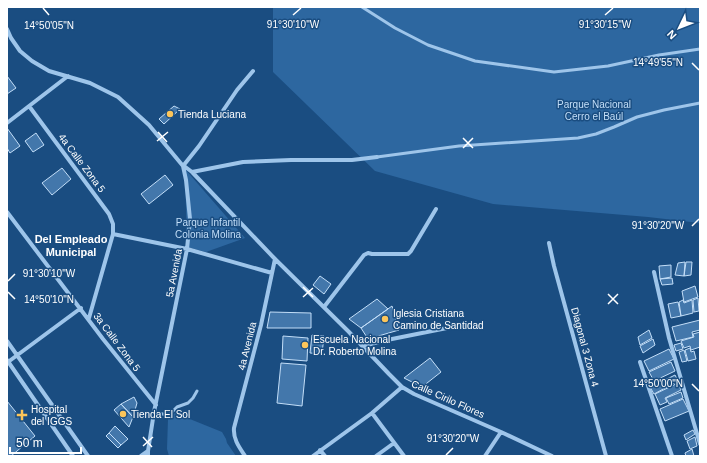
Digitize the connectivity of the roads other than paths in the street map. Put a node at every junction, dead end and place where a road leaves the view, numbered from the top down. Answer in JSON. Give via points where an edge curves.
{"nodes":[{"id":1,"x":362,"y":7,"type":"edge"},
{"id":2,"x":7,"y":29,"type":"edge"},
{"id":3,"x":700,"y":49,"type":"edge"},
{"id":4,"x":253,"y":71,"type":"dead end"},
{"id":5,"x":68,"y":76,"type":"junction"},
{"id":6,"x":700,"y":103,"type":"edge"},
{"id":7,"x":29,"y":106,"type":"junction"},
{"id":8,"x":8,"y":121,"type":"edge"},
{"id":9,"x":377,"y":157,"type":"joint"},
{"id":10,"x":183,"y":166,"type":"junction"},
{"id":11,"x":192,"y":172,"type":"junction"},
{"id":12,"x":436,"y":209,"type":"dead end"},
{"id":13,"x":7,"y":212,"type":"edge"},
{"id":14,"x":113,"y":234,"type":"junction"},
{"id":15,"x":549,"y":243,"type":"dead end"},
{"id":16,"x":187,"y":250,"type":"junction"},
{"id":17,"x":275,"y":259,"type":"junction"},
{"id":18,"x":654,"y":272,"type":"dead end"},
{"id":19,"x":272,"y":273,"type":"junction"},
{"id":20,"x":324,"y":307,"type":"junction"},
{"id":21,"x":81,"y":308,"type":"junction"},
{"id":22,"x":88,"y":318,"type":"junction"},
{"id":23,"x":447,"y":328,"type":"dead end"},
{"id":24,"x":7,"y":341,"type":"edge"},
{"id":25,"x":363,"y":346,"type":"junction"},
{"id":26,"x":17,"y":355,"type":"junction"},
{"id":27,"x":8,"y":361,"type":"edge"},
{"id":28,"x":640,"y":362,"type":"dead end"},
{"id":29,"x":402,"y":386,"type":"junction"},
{"id":30,"x":197,"y":391,"type":"dead end"},
{"id":31,"x":156,"y":405,"type":"junction"},
{"id":32,"x":154,"y":412,"type":"junction"},
{"id":33,"x":372,"y":413,"type":"junction"},
{"id":34,"x":501,"y":432,"type":"junction"},
{"id":35,"x":394,"y":443,"type":"junction"},
{"id":36,"x":700,"y":444,"type":"edge"},
{"id":37,"x":320,"y":450,"type":"junction"},
{"id":38,"x":148,"y":454,"type":"edge"},
{"id":39,"x":73,"y":456,"type":"edge"},
{"id":40,"x":88,"y":456,"type":"edge"},
{"id":41,"x":141,"y":456,"type":"edge"},
{"id":42,"x":245,"y":456,"type":"edge"},
{"id":43,"x":313,"y":456,"type":"edge"},
{"id":44,"x":325,"y":456,"type":"edge"},
{"id":45,"x":376,"y":456,"type":"edge"},
{"id":46,"x":404,"y":456,"type":"edge"},
{"id":47,"x":485,"y":456,"type":"edge"},
{"id":48,"x":552,"y":456,"type":"edge"},
{"id":49,"x":606,"y":456,"type":"edge"},
{"id":50,"x":672,"y":456,"type":"edge"}],
"edges":[{"from":1,"to":3,"type":"lane","via":[[428,45],[475,62],[554,72],[608,66]]},
{"from":2,"to":5,"type":"street","name":"5a Avenida","via":[[20,51],[32,61],[49,71]]},
{"from":4,"to":10,"type":"street"},
{"from":5,"to":7,"type":"street"},
{"from":5,"to":10,"type":"street","name":"5a Avenida","via":[[90,83],[118,97],[149,125]]},
{"from":6,"to":9,"type":"lane","via":[[637,117],[608,130],[578,138],[459,146]]},
{"from":7,"to":8,"type":"street"},
{"from":7,"to":14,"type":"street","name":"4a Calle Zona 5","via":[[109,214]]},
{"from":9,"to":11,"type":"street","via":[[352,160],[243,162]]},
{"from":10,"to":11,"type":"street","name":"Calle Cirilo Flores"},
{"from":10,"to":16,"type":"street","name":"5a Avenida","via":[[190,219]]},
{"from":11,"to":17,"type":"street","name":"Calle Cirilo Flores"},
{"from":12,"to":20,"type":"street","via":[[408,254],[364,255]]},
{"from":13,"to":21,"type":"street","name":"3a Calle Zona 5"},
{"from":14,"to":16,"type":"street"},
{"from":14,"to":22,"type":"street"},
{"from":15,"to":49,"type":"street","name":"Diagonal 3 Zona 4"},
{"from":16,"to":19,"type":"street"},
{"from":16,"to":31,"type":"street","name":"5a Avenida"},
{"from":17,"to":19,"type":"street","name":"4a Avenida"},
{"from":17,"to":20,"type":"street","name":"Calle Cirilo Flores"},
{"from":18,"to":36,"type":"street","via":[[669,338]]},
{"from":19,"to":42,"type":"street","name":"4a Avenida","via":[[234,428],[234,436]]},
{"from":20,"to":25,"type":"street","name":"Calle Cirilo Flores"},
{"from":21,"to":22,"type":"street","name":"3a Calle Zona 5"},
{"from":21,"to":26,"type":"street"},
{"from":22,"to":31,"type":"street","name":"3a Calle Zona 5"},
{"from":23,"to":25,"type":"street"},
{"from":24,"to":26,"type":"street"},
{"from":25,"to":29,"type":"street","name":"Calle Cirilo Flores"},
{"from":26,"to":27,"type":"street"},
{"from":26,"to":40,"type":"street"},
{"from":27,"to":39,"type":"street"},
{"from":28,"to":50,"type":"street"},
{"from":29,"to":33,"type":"street"},
{"from":29,"to":34,"type":"street","name":"Calle Cirilo Flores","via":[[414,394]]},
{"from":30,"to":32,"type":"lane","via":[[188,403],[169,415]]},
{"from":31,"to":32,"type":"street","name":"5a Avenida"},
{"from":32,"to":38,"type":"street","name":"5a Avenida"},
{"from":33,"to":35,"type":"street"},
{"from":33,"to":37,"type":"street"},
{"from":34,"to":47,"type":"street"},
{"from":34,"to":48,"type":"street","name":"Calle Cirilo Flores"},
{"from":35,"to":45,"type":"street"},
{"from":35,"to":46,"type":"street"},
{"from":37,"to":43,"type":"street"},
{"from":37,"to":44,"type":"street"},
{"from":38,"to":41,"type":"street","name":"5a Avenida"}]}
